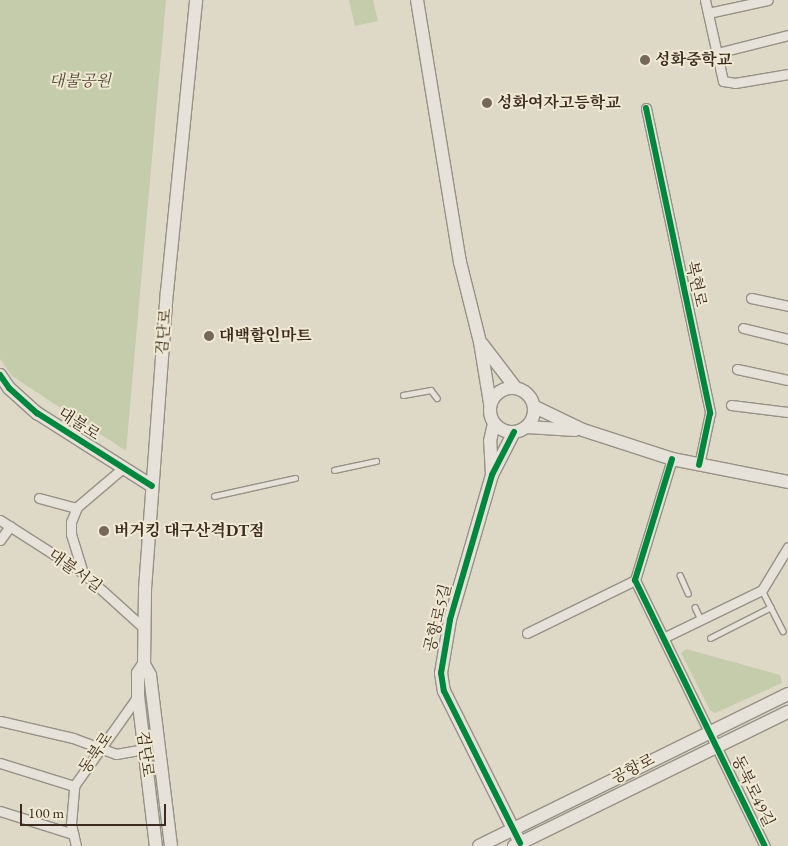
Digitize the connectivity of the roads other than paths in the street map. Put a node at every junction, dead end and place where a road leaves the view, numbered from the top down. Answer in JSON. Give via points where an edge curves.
{"nodes":[{"id":1,"x":196,"y":0,"type":"edge"},
{"id":2,"x":417,"y":0,"type":"edge"},
{"id":3,"x":705,"y":0,"type":"edge"},
{"id":4,"x":768,"y":0,"type":"edge"},
{"id":5,"x":708,"y":13,"type":"junction"},
{"id":6,"x":788,"y":35,"type":"edge"},
{"id":7,"x":717,"y":54,"type":"junction"},
{"id":8,"x":788,"y":74,"type":"edge"},
{"id":9,"x":646,"y":108,"type":"dead end"},
{"id":10,"x":751,"y":298,"type":"dead end"},
{"id":11,"x":788,"y":306,"type":"edge"},
{"id":12,"x":743,"y":328,"type":"dead end"},
{"id":13,"x":788,"y":339,"type":"edge"},
{"id":14,"x":480,"y":342,"type":"junction"},
{"id":15,"x":737,"y":369,"type":"dead end"},
{"id":16,"x":0,"y":375,"type":"edge"},
{"id":17,"x":788,"y":380,"type":"edge"},
{"id":18,"x":514,"y":387,"type":"junction"},
{"id":19,"x":403,"y":395,"type":"dead end"},
{"id":20,"x":437,"y":398,"type":"dead end"},
{"id":21,"x":490,"y":403,"type":"junction"},
{"id":22,"x":731,"y":405,"type":"dead end"},
{"id":23,"x":535,"y":407,"type":"junction"},
{"id":24,"x":788,"y":412,"type":"edge"},
{"id":25,"x":494,"y":424,"type":"junction"},
{"id":26,"x":527,"y":427,"type":"junction"},
{"id":27,"x":583,"y":430,"type":"junction"},
{"id":28,"x":514,"y":432,"type":"junction"},
{"id":29,"x":672,"y":459,"type":"junction"},
{"id":30,"x":376,"y":461,"type":"dead end"},
{"id":31,"x":699,"y":465,"type":"junction"},
{"id":32,"x":122,"y":468,"type":"junction"},
{"id":33,"x":334,"y":470,"type":"dead end"},
{"id":34,"x":492,"y":475,"type":"junction"},
{"id":35,"x":295,"y":478,"type":"dead end"},
{"id":36,"x":788,"y":482,"type":"edge"},
{"id":37,"x":152,"y":486,"type":"junction"},
{"id":38,"x":214,"y":496,"type":"dead end"},
{"id":39,"x":40,"y":498,"type":"dead end"},
{"id":40,"x":77,"y":508,"type":"junction"},
{"id":41,"x":0,"y":520,"type":"edge"},
{"id":42,"x":10,"y":526,"type":"junction"},
{"id":43,"x":0,"y":540,"type":"edge"},
{"id":44,"x":788,"y":547,"type":"edge"},
{"id":45,"x":83,"y":573,"type":"junction"},
{"id":46,"x":680,"y":575,"type":"dead end"},
{"id":47,"x":635,"y":580,"type":"junction"},
{"id":48,"x":762,"y":590,"type":"junction"},
{"id":49,"x":688,"y":593,"type":"dead end"},
{"id":50,"x":695,"y":607,"type":"dead end"},
{"id":51,"x":771,"y":607,"type":"junction"},
{"id":52,"x":700,"y":620,"type":"junction"},
{"id":53,"x":145,"y":629,"type":"junction"},
{"id":54,"x":783,"y":631,"type":"dead end"},
{"id":55,"x":527,"y":633,"type":"dead end"},
{"id":56,"x":662,"y":638,"type":"junction"},
{"id":57,"x":710,"y":638,"type":"dead end"},
{"id":58,"x":144,"y":664,"type":"junction"},
{"id":59,"x":788,"y":694,"type":"edge"},
{"id":60,"x":138,"y":696,"type":"junction"},
{"id":61,"x":788,"y":712,"type":"edge"},
{"id":62,"x":0,"y":721,"type":"edge"},
{"id":63,"x":710,"y":730,"type":"junction"},
{"id":64,"x":716,"y":747,"type":"junction"},
{"id":65,"x":99,"y":748,"type":"junction"},
{"id":66,"x":145,"y":749,"type":"junction"},
{"id":67,"x":0,"y":763,"type":"edge"},
{"id":68,"x":74,"y":786,"type":"junction"},
{"id":69,"x":0,"y":811,"type":"edge"},
{"id":70,"x":513,"y":829,"type":"junction"},
{"id":71,"x":73,"y":834,"type":"junction"},
{"id":72,"x":517,"y":845,"type":"edge"},
{"id":73,"x":76,"y":846,"type":"edge"},
{"id":74,"x":156,"y":846,"type":"edge"},
{"id":75,"x":171,"y":846,"type":"edge"},
{"id":76,"x":479,"y":846,"type":"edge"},
{"id":77,"x":765,"y":846,"type":"edge"}],
"edges":[{"from":1,"to":37,"type":"main road","name":"검단로"},
{"from":2,"to":14,"type":"main road","via":[[460,262]]},
{"from":3,"to":5,"type":"street"},
{"from":4,"to":5,"type":"street"},
{"from":5,"to":7,"type":"street"},
{"from":6,"to":7,"type":"street"},
{"from":7,"to":8,"type":"street","via":[[724,81],[735,83]]},
{"from":9,"to":31,"type":"street","name":"복현로","via":[[710,413]]},
{"from":10,"to":11,"type":"street"},
{"from":12,"to":13,"type":"street"},
{"from":14,"to":18,"type":"main road"},
{"from":14,"to":21,"type":"main road"},
{"from":15,"to":17,"type":"street"},
{"from":16,"to":32,"type":"main road","name":"대불로","via":[[9,388],[37,413]]},
{"from":18,"to":21,"type":"main road","via":[[500,391]]},
{"from":18,"to":23,"type":"main road","via":[[528,394]]},
{"from":19,"to":20,"type":"lane","via":[[430,390]]},
{"from":21,"to":25,"type":"main road"},
{"from":22,"to":24,"type":"street"},
{"from":23,"to":26,"type":"main road"},
{"from":23,"to":27,"type":"main road"},
{"from":25,"to":28,"type":"main road"},
{"from":25,"to":34,"type":"main road","via":[[490,441]]},
{"from":26,"to":27,"type":"main road"},
{"from":26,"to":28,"type":"main road"},
{"from":27,"to":29,"type":"main road"},
{"from":28,"to":34,"type":"main road"},
{"from":29,"to":31,"type":"main road"},
{"from":29,"to":47,"type":"street"},
{"from":30,"to":33,"type":"lane"},
{"from":31,"to":36,"type":"main road"},
{"from":32,"to":37,"type":"main road","name":"대불로"},
{"from":32,"to":40,"type":"street"},
{"from":34,"to":70,"type":"main road","name":"공항로5길","via":[[450,620],[441,673],[444,691]]},
{"from":35,"to":38,"type":"lane"},
{"from":37,"to":53,"type":"main road","name":"검단로"},
{"from":39,"to":40,"type":"street"},
{"from":40,"to":45,"type":"street","via":[[71,534]]},
{"from":41,"to":42,"type":"street","name":"대불서길"},
{"from":42,"to":43,"type":"street"},
{"from":42,"to":45,"type":"street","name":"대불서길"},
{"from":44,"to":48,"type":"street"},
{"from":45,"to":53,"type":"street","name":"대불서길"},
{"from":46,"to":49,"type":"lane"},
{"from":47,"to":55,"type":"street"},
{"from":47,"to":56,"type":"street","name":"동북로49길"},
{"from":48,"to":51,"type":"lane"},
{"from":48,"to":52,"type":"street"},
{"from":50,"to":52,"type":"lane"},
{"from":51,"to":54,"type":"lane"},
{"from":51,"to":57,"type":"lane"},
{"from":52,"to":56,"type":"street"},
{"from":53,"to":58,"type":"main road","name":"검단로"},
{"from":56,"to":63,"type":"street","name":"동북로49길"},
{"from":58,"to":60,"type":"main road","name":"검단로","via":[[138,673]]},
{"from":58,"to":75,"type":"main road","name":"검단로","via":[[150,675]]},
{"from":59,"to":63,"type":"main road","name":"공항로"},
{"from":60,"to":65,"type":"street","name":"동북로"},
{"from":60,"to":66,"type":"main road","name":"검단로"},
{"from":61,"to":64,"type":"main road","name":"공항로"},
{"from":62,"to":65,"type":"street"},
{"from":63,"to":64,"type":"street","name":"동북로49길"},
{"from":63,"to":70,"type":"main road","name":"공항로"},
{"from":64,"to":72,"type":"main road","name":"공항로"},
{"from":64,"to":77,"type":"street","name":"동북로49길"},
{"from":65,"to":66,"type":"street","via":[[116,754]]},
{"from":65,"to":68,"type":"street","name":"동북로"},
{"from":66,"to":74,"type":"main road","name":"검단로"},
{"from":67,"to":68,"type":"street"},
{"from":68,"to":71,"type":"street","name":"동북로"},
{"from":69,"to":71,"type":"street"},
{"from":70,"to":72,"type":"main road","name":"공항로5길"},
{"from":70,"to":76,"type":"main road","name":"공항로"},
{"from":71,"to":73,"type":"street","name":"동북로"}]}
